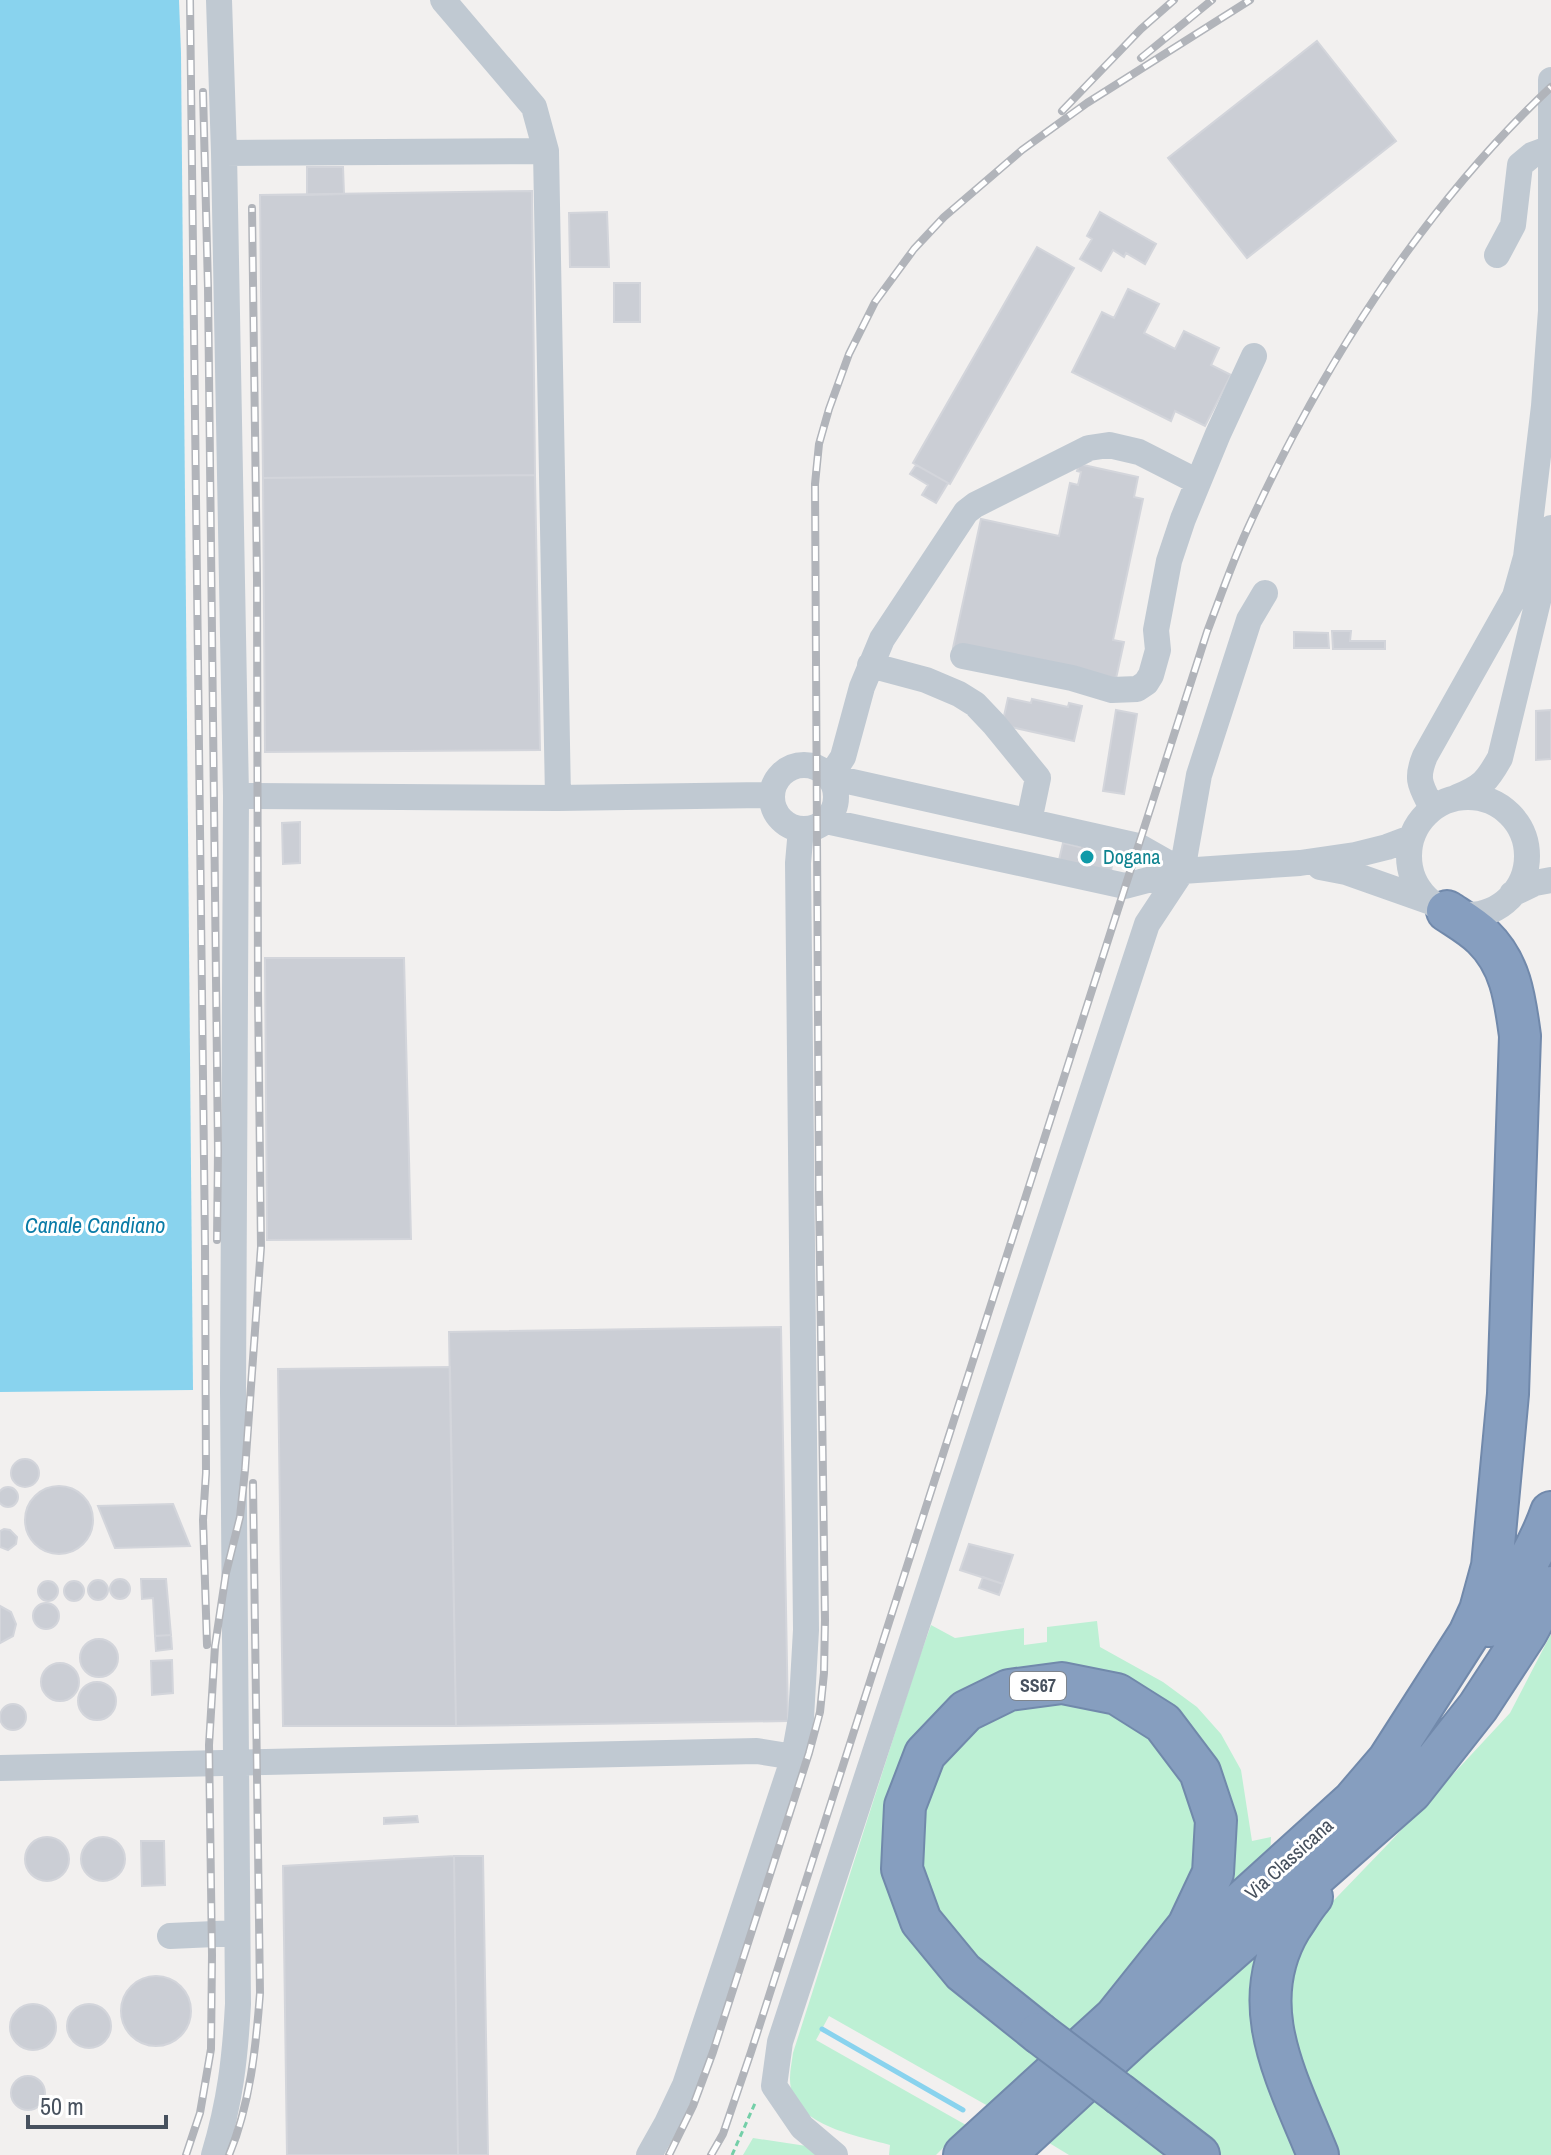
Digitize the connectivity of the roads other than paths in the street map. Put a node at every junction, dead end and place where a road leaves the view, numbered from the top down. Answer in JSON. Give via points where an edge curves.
{"nodes":[{"id":1,"x":219,"y":0,"type":"edge"},
{"id":2,"x":443,"y":0,"type":"edge"},
{"id":3,"x":1551,"y":80,"type":"edge"},
{"id":4,"x":1551,"y":148,"type":"edge"},
{"id":5,"x":546,"y":151,"type":"junction"},
{"id":6,"x":224,"y":153,"type":"junction"},
{"id":7,"x":1497,"y":255,"type":"dead end"},
{"id":8,"x":1254,"y":356,"type":"dead end"},
{"id":9,"x":1198,"y":482,"type":"junction"},
{"id":10,"x":1551,"y":528,"type":"edge"},
{"id":11,"x":1265,"y":593,"type":"dead end"},
{"id":12,"x":963,"y":656,"type":"dead end"},
{"id":13,"x":870,"y":665,"type":"junction"},
{"id":14,"x":830,"y":777,"type":"junction"},
{"id":15,"x":771,"y":795,"type":"junction"},
{"id":16,"x":236,"y":796,"type":"junction"},
{"id":17,"x":558,"y":798,"type":"junction"},
{"id":18,"x":1442,"y":804,"type":"junction"},
{"id":19,"x":826,"y":821,"type":"junction"},
{"id":20,"x":1029,"y":821,"type":"junction"},
{"id":21,"x":801,"y":829,"type":"junction"},
{"id":22,"x":1522,"y":832,"type":"junction"},
{"id":23,"x":1411,"y":838,"type":"junction"},
{"id":24,"x":1551,"y":849,"type":"edge"},
{"id":25,"x":1300,"y":863,"type":"junction"},
{"id":26,"x":1182,"y":871,"type":"junction"},
{"id":27,"x":1551,"y":880,"type":"edge"},
{"id":28,"x":1512,"y":894,"type":"junction"},
{"id":29,"x":1439,"y":907,"type":"junction"},
{"id":30,"x":1551,"y":1512,"type":"edge"},
{"id":31,"x":1551,"y":1587,"type":"edge"},
{"id":32,"x":794,"y":1757,"type":"junction"},
{"id":33,"x":236,"y":1763,"type":"junction"},
{"id":34,"x":0,"y":1768,"type":"edge"},
{"id":35,"x":1398,"y":1778,"type":"junction"},
{"id":36,"x":237,"y":1933,"type":"junction"},
{"id":37,"x":170,"y":1936,"type":"dead end"},
{"id":38,"x":1116,"y":2016,"type":"junction"},
{"id":39,"x":214,"y":2155,"type":"edge"},
{"id":40,"x":649,"y":2155,"type":"edge"},
{"id":41,"x":835,"y":2155,"type":"edge"},
{"id":42,"x":964,"y":2155,"type":"edge"},
{"id":43,"x":1005,"y":2155,"type":"edge"},
{"id":44,"x":1199,"y":2155,"type":"edge"},
{"id":45,"x":1318,"y":2155,"type":"edge"}],
"edges":[{"from":1,"to":6,"type":"street"},
{"from":2,"to":5,"type":"street","via":[[534,107]]},
{"from":3,"to":4,"type":"street"},
{"from":4,"to":7,"type":"street","via":[[1520,165],[1513,225]]},
{"from":4,"to":18,"type":"street","via":[[1551,311],[1526,557],[1515,596],[1419,770],[1419,783]]},
{"from":5,"to":6,"type":"street"},
{"from":5,"to":17,"type":"street"},
{"from":6,"to":16,"type":"street"},
{"from":8,"to":9,"type":"street"},
{"from":9,"to":12,"type":"street","via":[[1169,561],[1156,630],[1158,650],[1146,683],[1137,689],[1112,690]]},
{"from":9,"to":13,"type":"street","via":[[1139,452],[1109,445],[1089,448],[975,505],[918,584]]},
{"from":10,"to":18,"type":"street","via":[[1500,758],[1479,788]]},
{"from":11,"to":26,"type":"street","via":[[1249,620],[1199,775]]},
{"from":13,"to":14,"type":"street","via":[[843,757]]},
{"from":13,"to":20,"type":"street","via":[[943,686],[975,704],[1038,778]]},
{"from":14,"to":15,"type":"street","via":[[817,767],[797,765],[779,776]]},
{"from":14,"to":19,"type":"street","via":[[836,805]]},
{"from":14,"to":20,"type":"street"},
{"from":15,"to":17,"type":"street"},
{"from":15,"to":21,"type":"street","via":[[782,822]]},
{"from":16,"to":17,"type":"street"},
{"from":16,"to":33,"type":"street"},
{"from":18,"to":22,"type":"street","via":[[1470,797],[1489,800],[1512,816]]},
{"from":18,"to":23,"type":"street","via":[[1419,821]]},
{"from":19,"to":21,"type":"street"},
{"from":19,"to":26,"type":"street","via":[[1125,886]]},
{"from":20,"to":26,"type":"street","via":[[1138,846]]},
{"from":21,"to":32,"type":"street","via":[[806,1630]]},
{"from":22,"to":24,"type":"street"},
{"from":22,"to":28,"type":"street","via":[[1526,865]]},
{"from":23,"to":25,"type":"street","via":[[1355,855]]},
{"from":23,"to":29,"type":"street","via":[[1411,873]]},
{"from":25,"to":26,"type":"street"},
{"from":25,"to":29,"type":"street","via":[[1346,872]]},
{"from":26,"to":41,"type":"street","via":[[1147,924],[780,2042],[774,2086],[802,2127]]},
{"from":27,"to":28,"type":"street"},
{"from":28,"to":29,"type":"street","via":[[1482,913],[1464,915]]},
{"from":29,"to":35,"type":"highway","via":[[1483,937],[1504,963],[1514,993],[1520,1036],[1508,1394],[1492,1566],[1480,1610]]},
{"from":30,"to":35,"type":"highway","name":"Via Classicana","via":[[1517,1581],[1445,1692]]},
{"from":31,"to":35,"type":"highway","name":"Via Classicana","via":[[1478,1707]]},
{"from":32,"to":33,"type":"street","via":[[757,1751]]},
{"from":32,"to":40,"type":"street","via":[[685,2085]]},
{"from":33,"to":34,"type":"street"},
{"from":33,"to":36,"type":"street"},
{"from":35,"to":38,"type":"highway","name":"Via Classicana","via":[[1353,1801]]},
{"from":35,"to":43,"type":"highway","name":"Via Classicana"},
{"from":35,"to":45,"type":"highway","via":[[1280,1945],[1270,1984],[1279,2057]]},
{"from":36,"to":37,"type":"street"},
{"from":36,"to":39,"type":"street","via":[[235,2058]]},
{"from":38,"to":42,"type":"highway","name":"Via Classicana","number":"SS67"},
{"from":38,"to":44,"type":"highway","number":"SS67","bridge":true,"via":[[1188,1926],[1213,1873],[1216,1820],[1200,1772],[1163,1723],[1117,1694],[1062,1683],[1009,1690],[966,1711],[925,1754],[905,1806],[902,1869],[921,1921],[963,1972]]}]}
